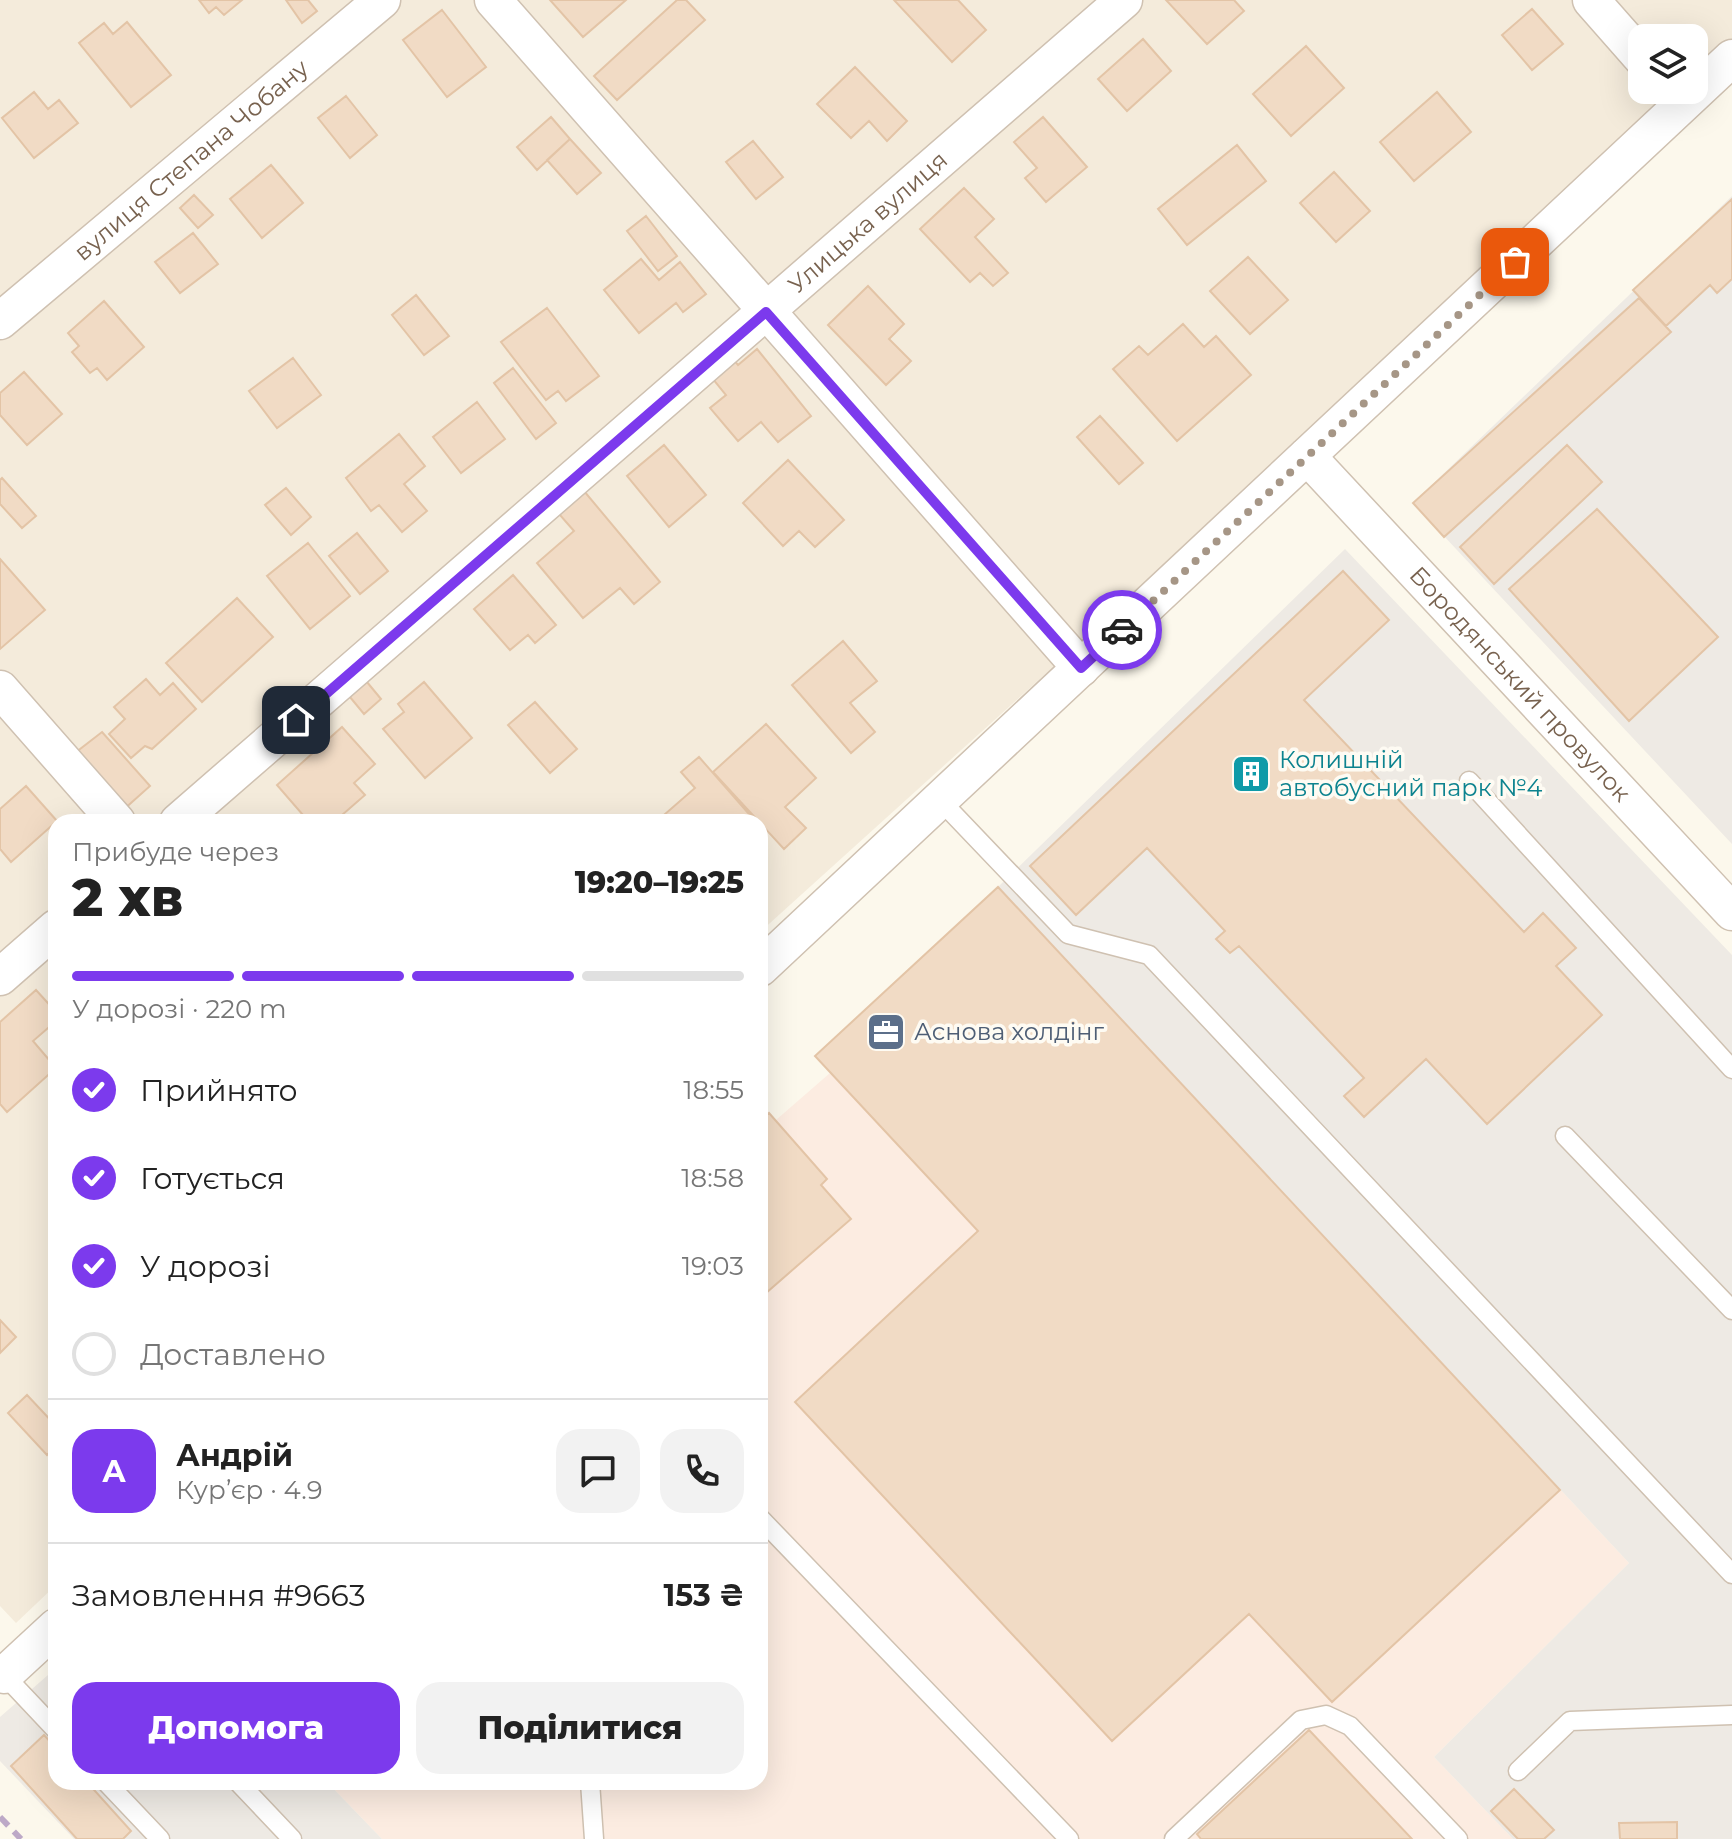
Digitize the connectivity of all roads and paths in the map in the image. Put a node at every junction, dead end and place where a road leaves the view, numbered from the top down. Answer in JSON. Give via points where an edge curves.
{"nodes":[{"id":1,"x":382,"y":0,"type":"edge"},
{"id":2,"x":493,"y":0,"type":"edge"},
{"id":3,"x":1124,"y":0,"type":"edge"},
{"id":4,"x":1591,"y":0,"type":"edge"},
{"id":5,"x":1628,"y":42,"type":"edge"},
{"id":6,"x":1732,"y":58,"type":"edge"},
{"id":7,"x":1708,"y":75,"type":"edge"},
{"id":8,"x":1670,"y":104,"type":"edge"},
{"id":9,"x":766,"y":312,"type":"junction"},
{"id":10,"x":0,"y":321,"type":"edge"},
{"id":11,"x":1307,"y":456,"type":"junction"},
{"id":12,"x":1081,"y":668,"type":"junction"},
{"id":13,"x":0,"y":689,"type":"edge"},
{"id":14,"x":1469,"y":781,"type":"dead end"},
{"id":15,"x":940,"y":800,"type":"junction"},
{"id":16,"x":110,"y":814,"type":"edge"},
{"id":17,"x":187,"y":814,"type":"edge"},
{"id":18,"x":1732,"y":912,"type":"edge"},
{"id":19,"x":48,"y":935,"type":"edge"},
{"id":20,"x":768,"y":961,"type":"edge"},
{"id":21,"x":0,"y":977,"type":"edge"},
{"id":22,"x":1732,"y":1069,"type":"edge"},
{"id":23,"x":1565,"y":1136,"type":"dead end"},
{"id":24,"x":1732,"y":1310,"type":"edge"},
{"id":25,"x":768,"y":1526,"type":"edge"},
{"id":26,"x":1732,"y":1574,"type":"edge"},
{"id":27,"x":48,"y":1634,"type":"edge"},
{"id":28,"x":2,"y":1677,"type":"edge"},
{"id":29,"x":1732,"y":1715,"type":"edge"},
{"id":30,"x":48,"y":1722,"type":"edge"},
{"id":31,"x":1518,"y":1771,"type":"dead end"},
{"id":32,"x":114,"y":1790,"type":"edge"},
{"id":33,"x":246,"y":1790,"type":"edge"},
{"id":34,"x":591,"y":1790,"type":"edge"},
{"id":35,"x":160,"y":1839,"type":"edge"},
{"id":36,"x":292,"y":1839,"type":"edge"},
{"id":37,"x":594,"y":1839,"type":"edge"},
{"id":38,"x":1069,"y":1839,"type":"edge"},
{"id":39,"x":1174,"y":1839,"type":"edge"},
{"id":40,"x":1458,"y":1839,"type":"edge"}],
"edges":[{"from":1,"to":10,"type":"street","name":"вулиця Степана Чобану"},
{"from":2,"to":9,"type":"street"},
{"from":3,"to":9,"type":"street","name":"Улицька вулиця"},
{"from":4,"to":5,"type":"street"},
{"from":6,"to":7,"type":"street"},
{"from":8,"to":11,"type":"street"},
{"from":9,"to":12,"type":"street"},
{"from":9,"to":17,"type":"street","name":"Улицька вулиця"},
{"from":11,"to":12,"type":"street"},
{"from":11,"to":18,"type":"street","name":"Бородянський провулок"},
{"from":12,"to":15,"type":"street"},
{"from":13,"to":16,"type":"street"},
{"from":14,"to":22,"type":"lane"},
{"from":15,"to":20,"type":"street"},
{"from":15,"to":26,"type":"lane","via":[[1068,934],[1149,955]]},
{"from":19,"to":21,"type":"street"},
{"from":23,"to":24,"type":"lane"},
{"from":25,"to":38,"type":"lane"},
{"from":27,"to":28,"type":"street"},
{"from":28,"to":30,"type":"lane"},
{"from":29,"to":31,"type":"lane","via":[[1570,1721]]},
{"from":32,"to":35,"type":"lane"},
{"from":33,"to":36,"type":"lane"},
{"from":34,"to":37,"type":"lane"},
{"from":39,"to":40,"type":"lane","via":[[1301,1720],[1326,1715],[1350,1726]]}]}
